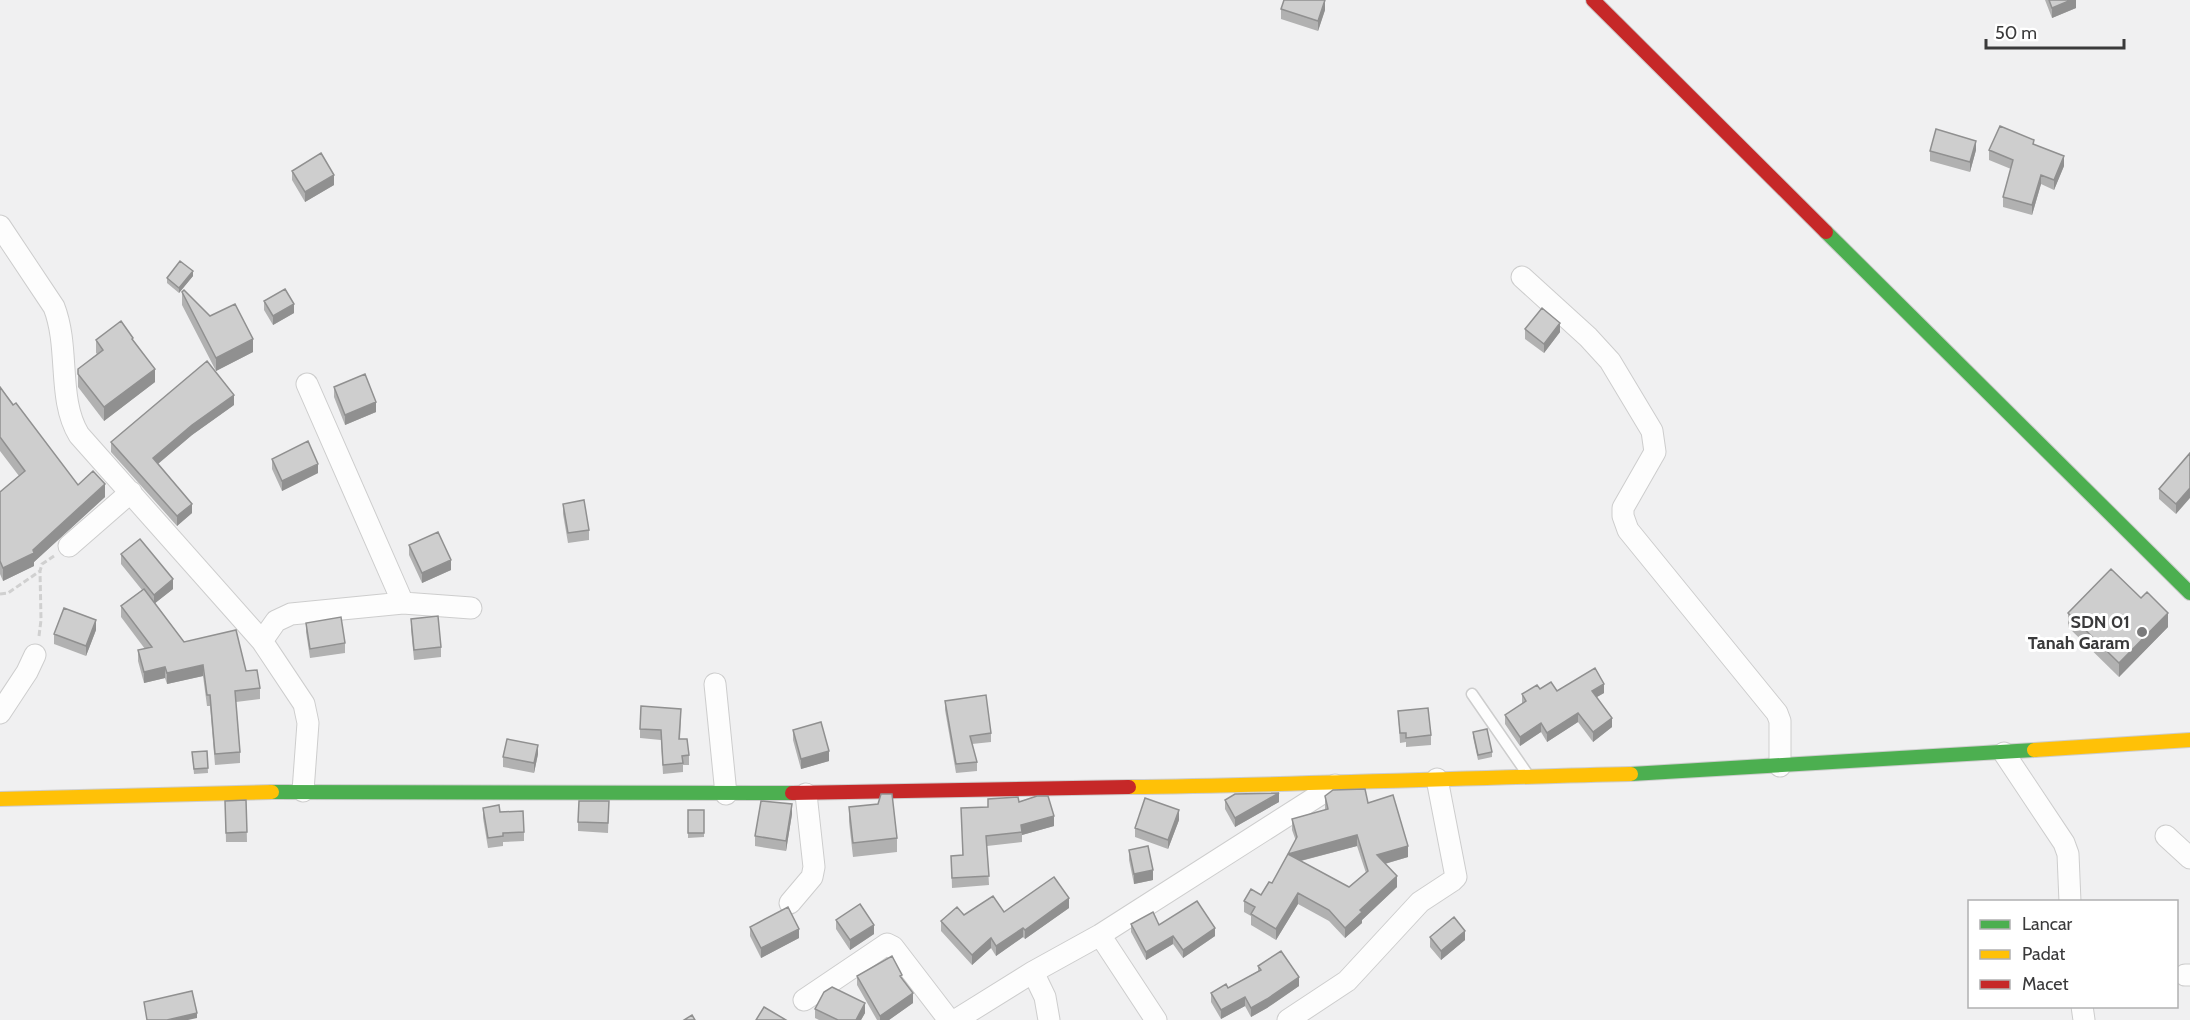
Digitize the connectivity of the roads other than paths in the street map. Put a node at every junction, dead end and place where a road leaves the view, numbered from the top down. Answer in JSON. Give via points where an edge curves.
{"nodes":[{"id":1,"x":1593,"y":0,"type":"edge"},
{"id":2,"x":0,"y":226,"type":"edge"},
{"id":3,"x":1522,"y":278,"type":"dead end"},
{"id":4,"x":307,"y":384,"type":"dead end"},
{"id":5,"x":131,"y":492,"type":"junction"},
{"id":6,"x":69,"y":546,"type":"road end"},
{"id":7,"x":2190,"y":593,"type":"edge"},
{"id":8,"x":403,"y":603,"type":"junction"},
{"id":9,"x":471,"y":608,"type":"dead end"},
{"id":10,"x":262,"y":641,"type":"junction"},
{"id":11,"x":35,"y":655,"type":"road end"},
{"id":12,"x":715,"y":684,"type":"dead end"},
{"id":13,"x":1472,"y":694,"type":"dead end"},
{"id":14,"x":0,"y":712,"type":"edge"},
{"id":15,"x":2190,"y":740,"type":"edge"},
{"id":16,"x":2004,"y":753,"type":"junction"},
{"id":17,"x":1780,"y":766,"type":"junction"},
{"id":18,"x":1530,"y":777,"type":"junction"},
{"id":19,"x":1437,"y":779,"type":"junction"},
{"id":20,"x":1336,"y":784,"type":"junction"},
{"id":21,"x":303,"y":791,"type":"junction"},
{"id":22,"x":806,"y":794,"type":"junction"},
{"id":23,"x":726,"y":795,"type":"junction"},
{"id":24,"x":0,"y":798,"type":"edge"},
{"id":25,"x":2166,"y":836,"type":"dead end"},
{"id":26,"x":2190,"y":858,"type":"edge"},
{"id":27,"x":2070,"y":900,"type":"edge"},
{"id":28,"x":790,"y":903,"type":"dead end"},
{"id":29,"x":1100,"y":935,"type":"junction"},
{"id":30,"x":1033,"y":972,"type":"junction"},
{"id":31,"x":804,"y":1000,"type":"dead end"},
{"id":32,"x":949,"y":1020,"type":"edge"},
{"id":33,"x":956,"y":1020,"type":"edge"},
{"id":34,"x":1049,"y":1020,"type":"edge"},
{"id":35,"x":1156,"y":1020,"type":"edge"},
{"id":36,"x":1288,"y":1020,"type":"edge"}],
"edges":[{"from":1,"to":7,"type":"main road"},
{"from":2,"to":5,"type":"street","via":[[60,322],[72,422]]},
{"from":3,"to":17,"type":"street","via":[[1610,361],[1652,431],[1655,452],[1623,508],[1628,530],[1777,713]]},
{"from":4,"to":8,"type":"street"},
{"from":5,"to":6,"type":"street"},
{"from":5,"to":10,"type":"street"},
{"from":8,"to":9,"type":"street"},
{"from":8,"to":10,"type":"street","via":[[291,614],[276,621]]},
{"from":10,"to":21,"type":"street","via":[[307,713]]},
{"from":11,"to":14,"type":"street"},
{"from":12,"to":23,"type":"street"},
{"from":13,"to":18,"type":"lane"},
{"from":15,"to":16,"type":"main road"},
{"from":16,"to":17,"type":"main road"},
{"from":16,"to":27,"type":"street","via":[[2064,843]]},
{"from":17,"to":18,"type":"main road"},
{"from":18,"to":19,"type":"main road"},
{"from":19,"to":20,"type":"main road"},
{"from":19,"to":36,"type":"street","via":[[1456,877],[1415,907],[1347,981]]},
{"from":20,"to":22,"type":"main road"},
{"from":20,"to":29,"type":"street"},
{"from":21,"to":23,"type":"main road"},
{"from":21,"to":24,"type":"main road"},
{"from":22,"to":23,"type":"main road"},
{"from":22,"to":28,"type":"street","via":[[814,867],[812,877]]},
{"from":25,"to":26,"type":"street"},
{"from":29,"to":30,"type":"street"},
{"from":29,"to":35,"type":"street"},
{"from":30,"to":33,"type":"street"},
{"from":30,"to":34,"type":"street","via":[[1045,998]]},
{"from":31,"to":32,"type":"street","via":[[887,944]]}]}
